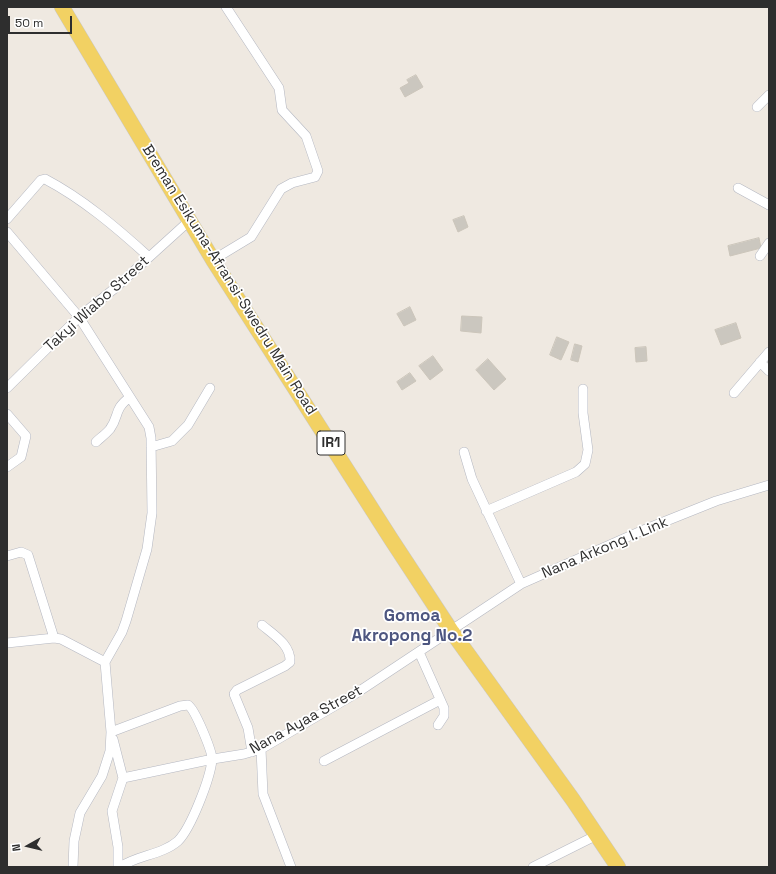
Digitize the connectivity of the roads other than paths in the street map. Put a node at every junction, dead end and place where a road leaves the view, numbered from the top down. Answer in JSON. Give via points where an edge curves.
{"nodes":[{"id":1,"x":62,"y":7,"type":"edge"},
{"id":2,"x":226,"y":7,"type":"edge"},
{"id":3,"x":769,"y":95,"type":"edge"},
{"id":4,"x":757,"y":107,"type":"dead end"},
{"id":5,"x":738,"y":188,"type":"dead end"},
{"id":6,"x":769,"y":205,"type":"edge"},
{"id":7,"x":7,"y":219,"type":"edge"},
{"id":8,"x":189,"y":221,"type":"junction"},
{"id":9,"x":7,"y":232,"type":"edge"},
{"id":10,"x":769,"y":243,"type":"edge"},
{"id":11,"x":760,"y":256,"type":"dead end"},
{"id":12,"x":149,"y":257,"type":"junction"},
{"id":13,"x":213,"y":260,"type":"junction"},
{"id":14,"x":79,"y":317,"type":"junction"},
{"id":15,"x":769,"y":352,"type":"edge"},
{"id":16,"x":760,"y":362,"type":"junction"},
{"id":17,"x":769,"y":371,"type":"edge"},
{"id":18,"x":7,"y":388,"type":"edge"},
{"id":19,"x":210,"y":388,"type":"dead end"},
{"id":20,"x":584,"y":389,"type":"dead end"},
{"id":21,"x":734,"y":393,"type":"dead end"},
{"id":22,"x":130,"y":397,"type":"junction"},
{"id":23,"x":7,"y":414,"type":"edge"},
{"id":24,"x":96,"y":442,"type":"dead end"},
{"id":25,"x":151,"y":447,"type":"junction"},
{"id":26,"x":464,"y":452,"type":"dead end"},
{"id":27,"x":7,"y":467,"type":"edge"},
{"id":28,"x":769,"y":485,"type":"edge"},
{"id":29,"x":486,"y":511,"type":"junction"},
{"id":30,"x":7,"y":556,"type":"edge"},
{"id":31,"x":521,"y":584,"type":"junction"},
{"id":32,"x":262,"y":625,"type":"dead end"},
{"id":33,"x":452,"y":632,"type":"junction"},
{"id":34,"x":54,"y":638,"type":"junction"},
{"id":35,"x":7,"y":643,"type":"edge"},
{"id":36,"x":419,"y":652,"type":"junction"},
{"id":37,"x":105,"y":662,"type":"junction"},
{"id":38,"x":440,"y":700,"type":"junction"},
{"id":39,"x":438,"y":725,"type":"dead end"},
{"id":40,"x":111,"y":732,"type":"junction"},
{"id":41,"x":257,"y":750,"type":"junction"},
{"id":42,"x":213,"y":759,"type":"junction"},
{"id":43,"x":324,"y":761,"type":"dead end"},
{"id":44,"x":123,"y":778,"type":"junction"},
{"id":45,"x":598,"y":835,"type":"junction"},
{"id":46,"x":73,"y":867,"type":"edge"},
{"id":47,"x":119,"y":867,"type":"edge"},
{"id":48,"x":291,"y":867,"type":"edge"},
{"id":49,"x":533,"y":867,"type":"edge"},
{"id":50,"x":618,"y":867,"type":"edge"}],
"edges":[{"from":1,"to":8,"type":"main road","name":"Breman Esikuma-Afransi-Swedru Main Road","number":"IR1"},
{"from":2,"to":13,"type":"street","via":[[279,88],[282,110],[306,136],[318,171],[315,177],[292,183],[282,189],[251,238]]},
{"from":3,"to":4,"type":"street"},
{"from":5,"to":6,"type":"street"},
{"from":7,"to":12,"type":"street","via":[[40,180],[45,179],[90,208]]},
{"from":8,"to":12,"type":"street","name":"Takyi Wiabo Street"},
{"from":8,"to":13,"type":"main road","name":"Breman Esikuma-Afransi-Swedru Main Road","number":"IR1"},
{"from":9,"to":14,"type":"street"},
{"from":10,"to":11,"type":"street"},
{"from":12,"to":14,"type":"street","name":"Takyi Wiabo Street"},
{"from":13,"to":33,"type":"main road","name":"Breman Esikuma-Afransi-Swedru Main Road","number":"IR1"},
{"from":14,"to":18,"type":"street","name":"Takyi Wiabo Street"},
{"from":14,"to":22,"type":"street"},
{"from":15,"to":16,"type":"street"},
{"from":16,"to":17,"type":"street"},
{"from":16,"to":21,"type":"street"},
{"from":19,"to":25,"type":"street","via":[[188,425],[178,435],[172,440]]},
{"from":20,"to":29,"type":"street","via":[[583,413],[588,450],[585,464],[569,475]]},
{"from":22,"to":24,"type":"street","via":[[117,411],[109,430]]},
{"from":22,"to":25,"type":"street","via":[[149,427]]},
{"from":23,"to":27,"type":"street","via":[[26,436],[21,457]]},
{"from":25,"to":37,"type":"street","via":[[152,513],[147,549],[126,621]]},
{"from":26,"to":29,"type":"street"},
{"from":28,"to":31,"type":"street","name":"Nana Arkong I. Link","via":[[641,531]]},
{"from":29,"to":31,"type":"street"},
{"from":30,"to":34,"type":"street","via":[[21,552],[28,555]]},
{"from":31,"to":33,"type":"street","name":"Nana Arkong I. Link"},
{"from":32,"to":41,"type":"street","via":[[285,645],[290,662],[234,694]]},
{"from":33,"to":36,"type":"street","name":"Nana Ayaa Street"},
{"from":33,"to":45,"type":"main road","name":"Breman Esikuma-Afransi-Swedru Main Road","number":"IR1"},
{"from":34,"to":35,"type":"street"},
{"from":34,"to":37,"type":"street","via":[[66,641]]},
{"from":36,"to":38,"type":"street"},
{"from":36,"to":41,"type":"street","name":"Nana Ayaa Street","via":[[356,694]]},
{"from":37,"to":40,"type":"street"},
{"from":38,"to":39,"type":"street","via":[[444,716]]},
{"from":38,"to":43,"type":"street"},
{"from":40,"to":42,"type":"street","via":[[188,705],[195,712]]},
{"from":40,"to":44,"type":"street"},
{"from":40,"to":46,"type":"street","via":[[108,762],[80,814],[74,841]]},
{"from":41,"to":42,"type":"street","name":"Nana Ayaa Street"},
{"from":41,"to":48,"type":"street","via":[[263,794]]},
{"from":42,"to":44,"type":"street","name":"Nana Ayaa Street"},
{"from":42,"to":47,"type":"street","via":[[196,811],[180,838],[164,849]]},
{"from":44,"to":47,"type":"street","via":[[112,812]]},
{"from":45,"to":49,"type":"street"},
{"from":45,"to":50,"type":"main road","name":"Breman Esikuma-Afransi-Swedru Main Road","number":"IR1"}]}
